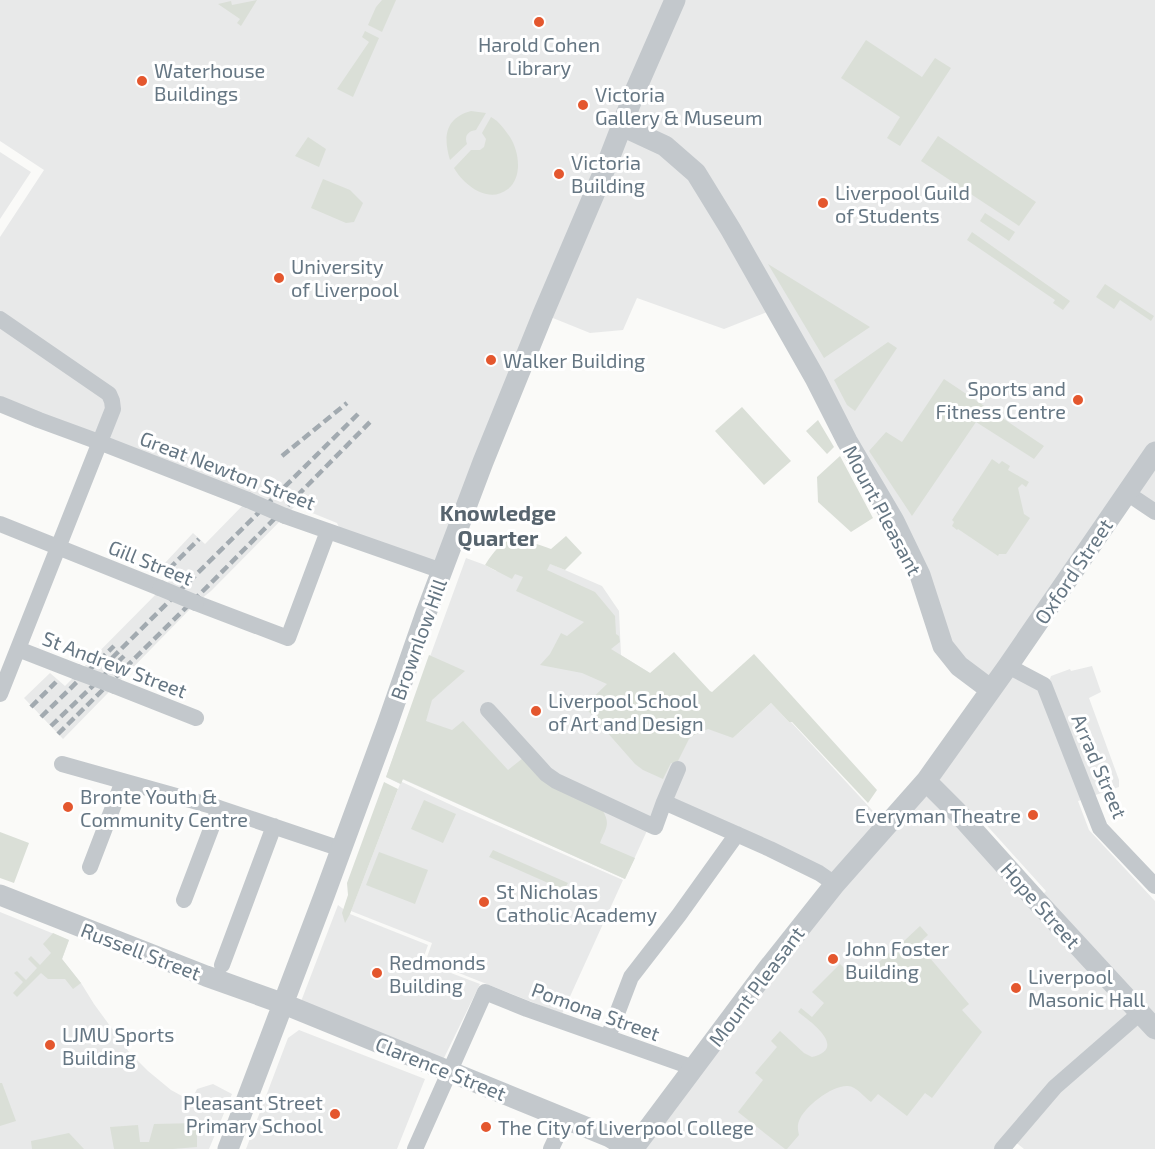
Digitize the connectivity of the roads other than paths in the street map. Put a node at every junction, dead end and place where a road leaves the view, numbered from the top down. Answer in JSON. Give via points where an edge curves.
{"nodes":[{"id":1,"x":675,"y":0,"type":"edge"},
{"id":2,"x":622,"y":126,"type":"junction"},
{"id":3,"x":0,"y":319,"type":"edge"},
{"id":4,"x":0,"y":404,"type":"edge"},
{"id":5,"x":99,"y":442,"type":"junction"},
{"id":6,"x":1155,"y":452,"type":"edge"},
{"id":7,"x":1127,"y":493,"type":"junction"},
{"id":8,"x":1155,"y":512,"type":"edge"},
{"id":9,"x":0,"y":524,"type":"edge"},
{"id":10,"x":328,"y":531,"type":"junction"},
{"id":11,"x":59,"y":548,"type":"junction"},
{"id":12,"x":442,"y":571,"type":"junction"},
{"id":13,"x":18,"y":649,"type":"junction"},
{"id":14,"x":1008,"y":666,"type":"junction"},
{"id":15,"x":991,"y":690,"type":"junction"},
{"id":16,"x":0,"y":694,"type":"edge"},
{"id":17,"x":488,"y":710,"type":"dead end"},
{"id":18,"x":196,"y":718,"type":"dead end"},
{"id":19,"x":62,"y":765,"type":"dead end"},
{"id":20,"x":678,"y":769,"type":"dead end"},
{"id":21,"x":123,"y":781,"type":"junction"},
{"id":22,"x":926,"y":781,"type":"junction"},
{"id":23,"x":664,"y":802,"type":"junction"},
{"id":24,"x":219,"y":808,"type":"junction"},
{"id":25,"x":274,"y":826,"type":"junction"},
{"id":26,"x":737,"y":834,"type":"junction"},
{"id":27,"x":341,"y":849,"type":"junction"},
{"id":28,"x":90,"y":867,"type":"dead end"},
{"id":29,"x":835,"y":884,"type":"junction"},
{"id":30,"x":1155,"y":886,"type":"edge"},
{"id":31,"x":0,"y":896,"type":"edge"},
{"id":32,"x":184,"y":900,"type":"dead end"},
{"id":33,"x":222,"y":964,"type":"dead end"},
{"id":34,"x":284,"y":1004,"type":"junction"},
{"id":35,"x":1150,"y":1020,"type":"edge"},
{"id":36,"x":608,"y":1037,"type":"junction"},
{"id":37,"x":694,"y":1068,"type":"junction"},
{"id":38,"x":449,"y":1072,"type":"junction"},
{"id":39,"x":565,"y":1119,"type":"junction"},
{"id":40,"x":1006,"y":1148,"type":"edge"},
{"id":41,"x":228,"y":1149,"type":"edge"},
{"id":42,"x":415,"y":1149,"type":"edge"},
{"id":43,"x":551,"y":1149,"type":"edge"},
{"id":44,"x":631,"y":1149,"type":"edge"}],
"edges":[{"from":1,"to":2,"type":"street","name":"Brownlow Hill"},
{"from":2,"to":12,"type":"street","name":"Brownlow Hill"},
{"from":2,"to":15,"type":"street","name":"Mount Pleasant","via":[[665,146],[696,173],[894,521],[920,575],[943,646],[959,666]]},
{"from":3,"to":5,"type":"street","via":[[109,394],[113,410]]},
{"from":4,"to":5,"type":"street","name":"Great Newton Street"},
{"from":5,"to":10,"type":"street","name":"Great Newton Street","bridge":true},
{"from":5,"to":11,"type":"street"},
{"from":6,"to":7,"type":"street","name":"Oxford Street"},
{"from":7,"to":8,"type":"street"},
{"from":7,"to":14,"type":"street","name":"Oxford Street"},
{"from":9,"to":11,"type":"street","name":"Gill Street"},
{"from":10,"to":11,"type":"street","name":"Gill Street","bridge":true,"via":[[288,638]]},
{"from":10,"to":12,"type":"street","name":"Great Newton Street"},
{"from":11,"to":13,"type":"street"},
{"from":12,"to":27,"type":"street","name":"Brownlow Hill"},
{"from":13,"to":16,"type":"street"},
{"from":13,"to":18,"type":"street","name":"St Andrew Street","bridge":true},
{"from":14,"to":15,"type":"street","name":"Oxford Street"},
{"from":14,"to":30,"type":"street","name":"Arrad Street","via":[[1044,685],[1100,828]]},
{"from":15,"to":22,"type":"street","name":"Mount Pleasant"},
{"from":17,"to":23,"type":"street","via":[[556,781],[655,827]]},
{"from":19,"to":21,"type":"street"},
{"from":20,"to":23,"type":"street"},
{"from":21,"to":24,"type":"street"},
{"from":21,"to":28,"type":"street"},
{"from":22,"to":29,"type":"street","name":"Mount Pleasant"},
{"from":22,"to":35,"type":"street","name":"Hope Street"},
{"from":23,"to":26,"type":"street"},
{"from":24,"to":25,"type":"street"},
{"from":24,"to":32,"type":"street"},
{"from":25,"to":27,"type":"street"},
{"from":25,"to":33,"type":"street"},
{"from":26,"to":29,"type":"street"},
{"from":26,"to":36,"type":"street","via":[[631,977]]},
{"from":27,"to":34,"type":"street","name":"Brownlow Hill"},
{"from":29,"to":37,"type":"street","name":"Mount Pleasant"},
{"from":31,"to":34,"type":"street","name":"Russell Street"},
{"from":34,"to":38,"type":"street","name":"Clarence Street"},
{"from":34,"to":41,"type":"street","name":"Brownlow Hill"},
{"from":35,"to":40,"type":"street","via":[[1055,1087]]},
{"from":36,"to":37,"type":"street","name":"Pomona Street"},
{"from":36,"to":38,"type":"street","name":"Pomona Street","via":[[485,992]]},
{"from":37,"to":44,"type":"street","name":"Mount Pleasant"},
{"from":38,"to":39,"type":"street","name":"Clarence Street"},
{"from":38,"to":42,"type":"street"},
{"from":39,"to":43,"type":"street"},
{"from":39,"to":44,"type":"street","name":"Clarence Street"}]}
